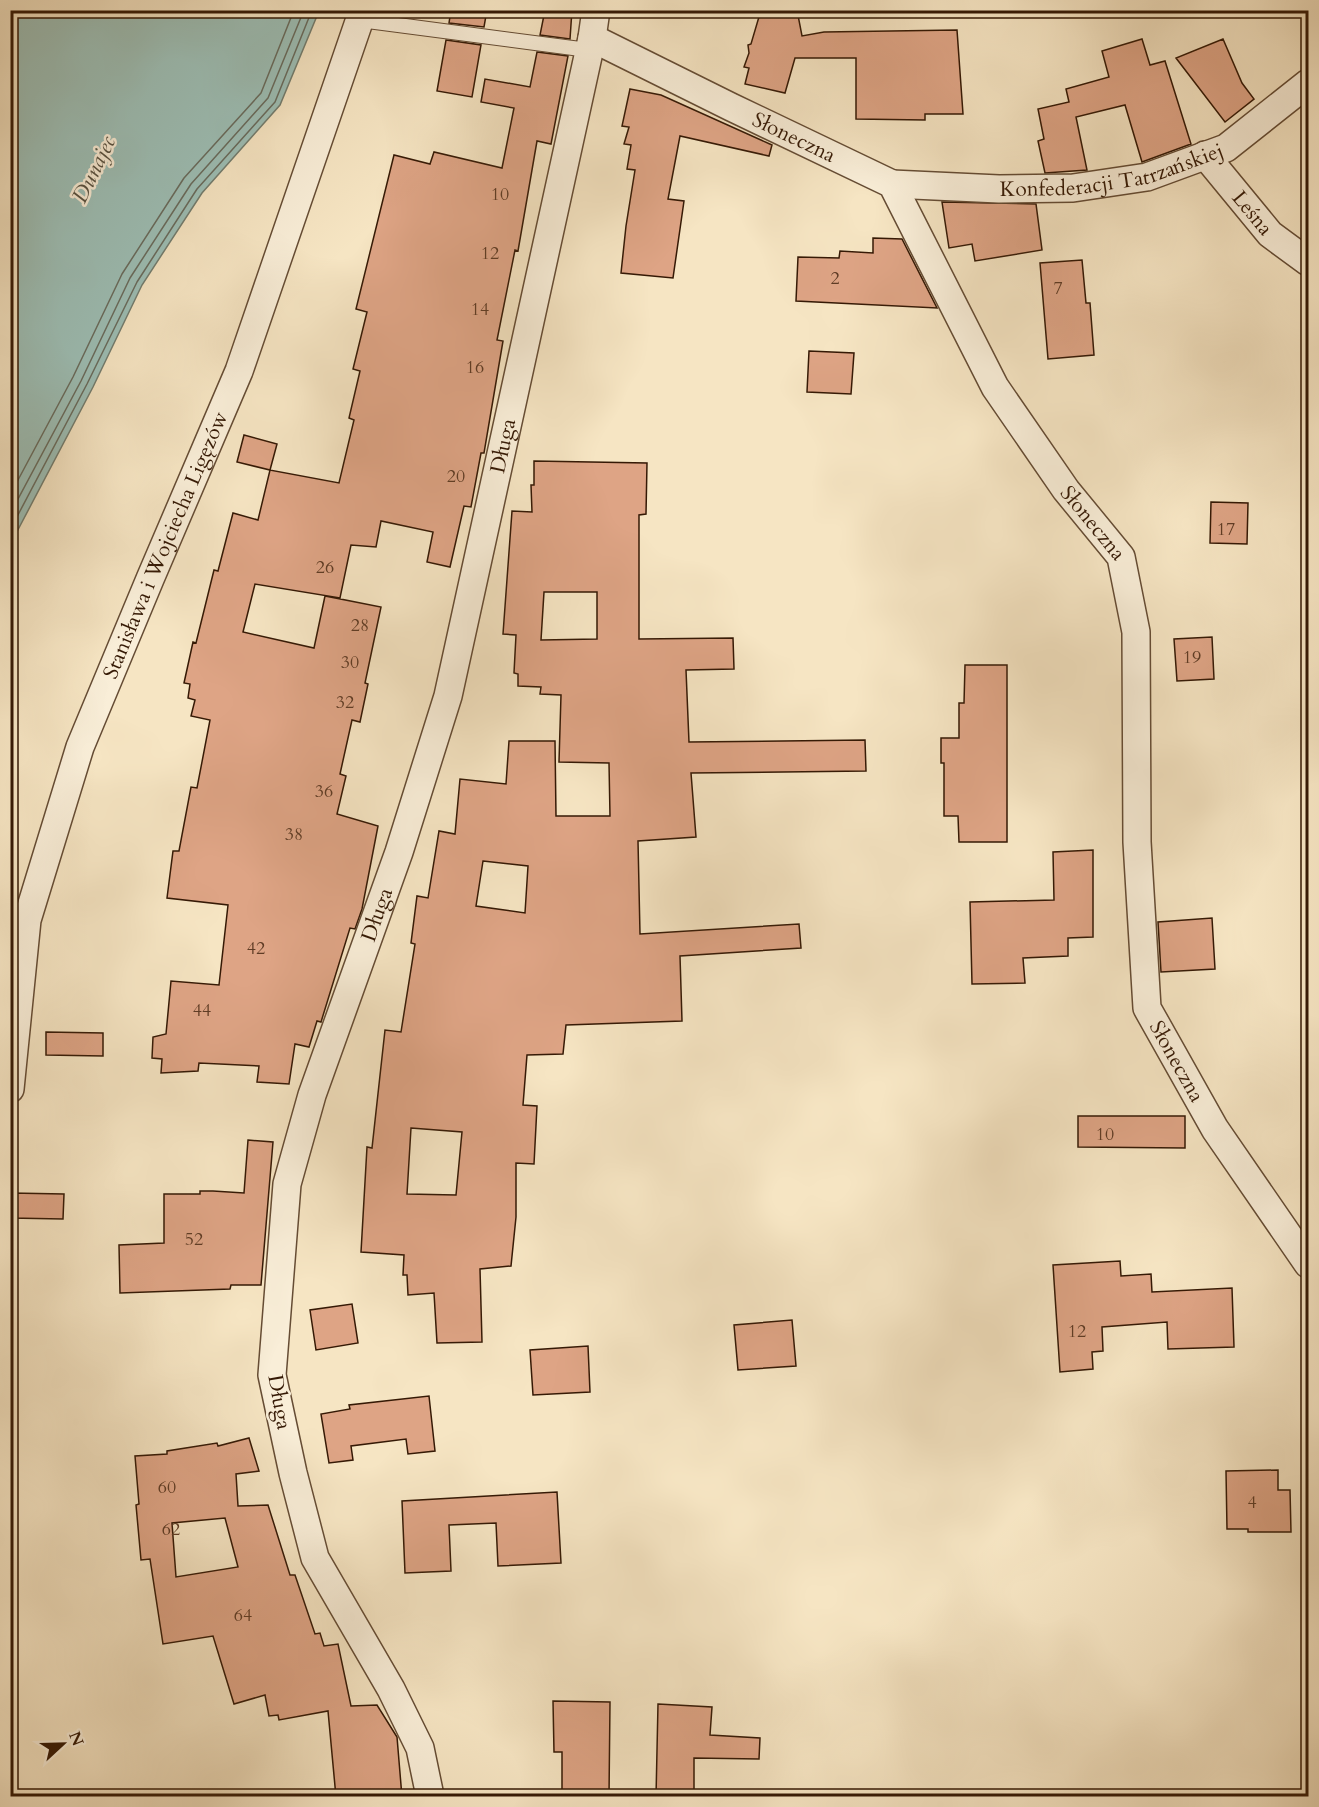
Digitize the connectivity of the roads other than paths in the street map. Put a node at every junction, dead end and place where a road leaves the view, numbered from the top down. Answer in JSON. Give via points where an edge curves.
{"nodes":[{"id":1,"x":596,"y":10,"type":"edge"},
{"id":2,"x":361,"y":15,"type":"edge"},
{"id":3,"x":590,"y":44,"type":"junction"},
{"id":4,"x":1308,"y":83,"type":"edge"},
{"id":5,"x":1205,"y":155,"type":"junction"},
{"id":6,"x":892,"y":183,"type":"junction"},
{"id":7,"x":1308,"y":262,"type":"edge"},
{"id":8,"x":10,"y":1089,"type":"edge"},
{"id":9,"x":1308,"y":1264,"type":"edge"},
{"id":10,"x":430,"y":1797,"type":"edge"}],
"edges":[{"from":1,"to":3,"type":"street","name":"Długa"},
{"from":2,"to":3,"type":"lane"},
{"from":2,"to":8,"type":"street","name":"Stanisława i Wojciecha Ligęzów","via":[[239,371],[80,747],[27,920]]},
{"from":3,"to":6,"type":"street","name":"Słoneczna"},
{"from":3,"to":10,"type":"street","name":"Długa","via":[[448,696],[399,852],[312,1095],[287,1184],[272,1375],[293,1473],[315,1558],[391,1689],[420,1748]]},
{"from":4,"to":5,"type":"street","name":"Konfederacji Tatrzańskiej","via":[[1226,148]]},
{"from":5,"to":6,"type":"street","name":"Konfederacji Tatrzańskiej","via":[[1147,177],[1073,188],[999,189]]},
{"from":5,"to":7,"type":"street","name":"Leśna","via":[[1270,234]]},
{"from":6,"to":9,"type":"street","name":"Słoneczna","via":[[995,387],[1066,490],[1121,557],[1136,632],[1137,842],[1147,1008],[1215,1129]]}]}
